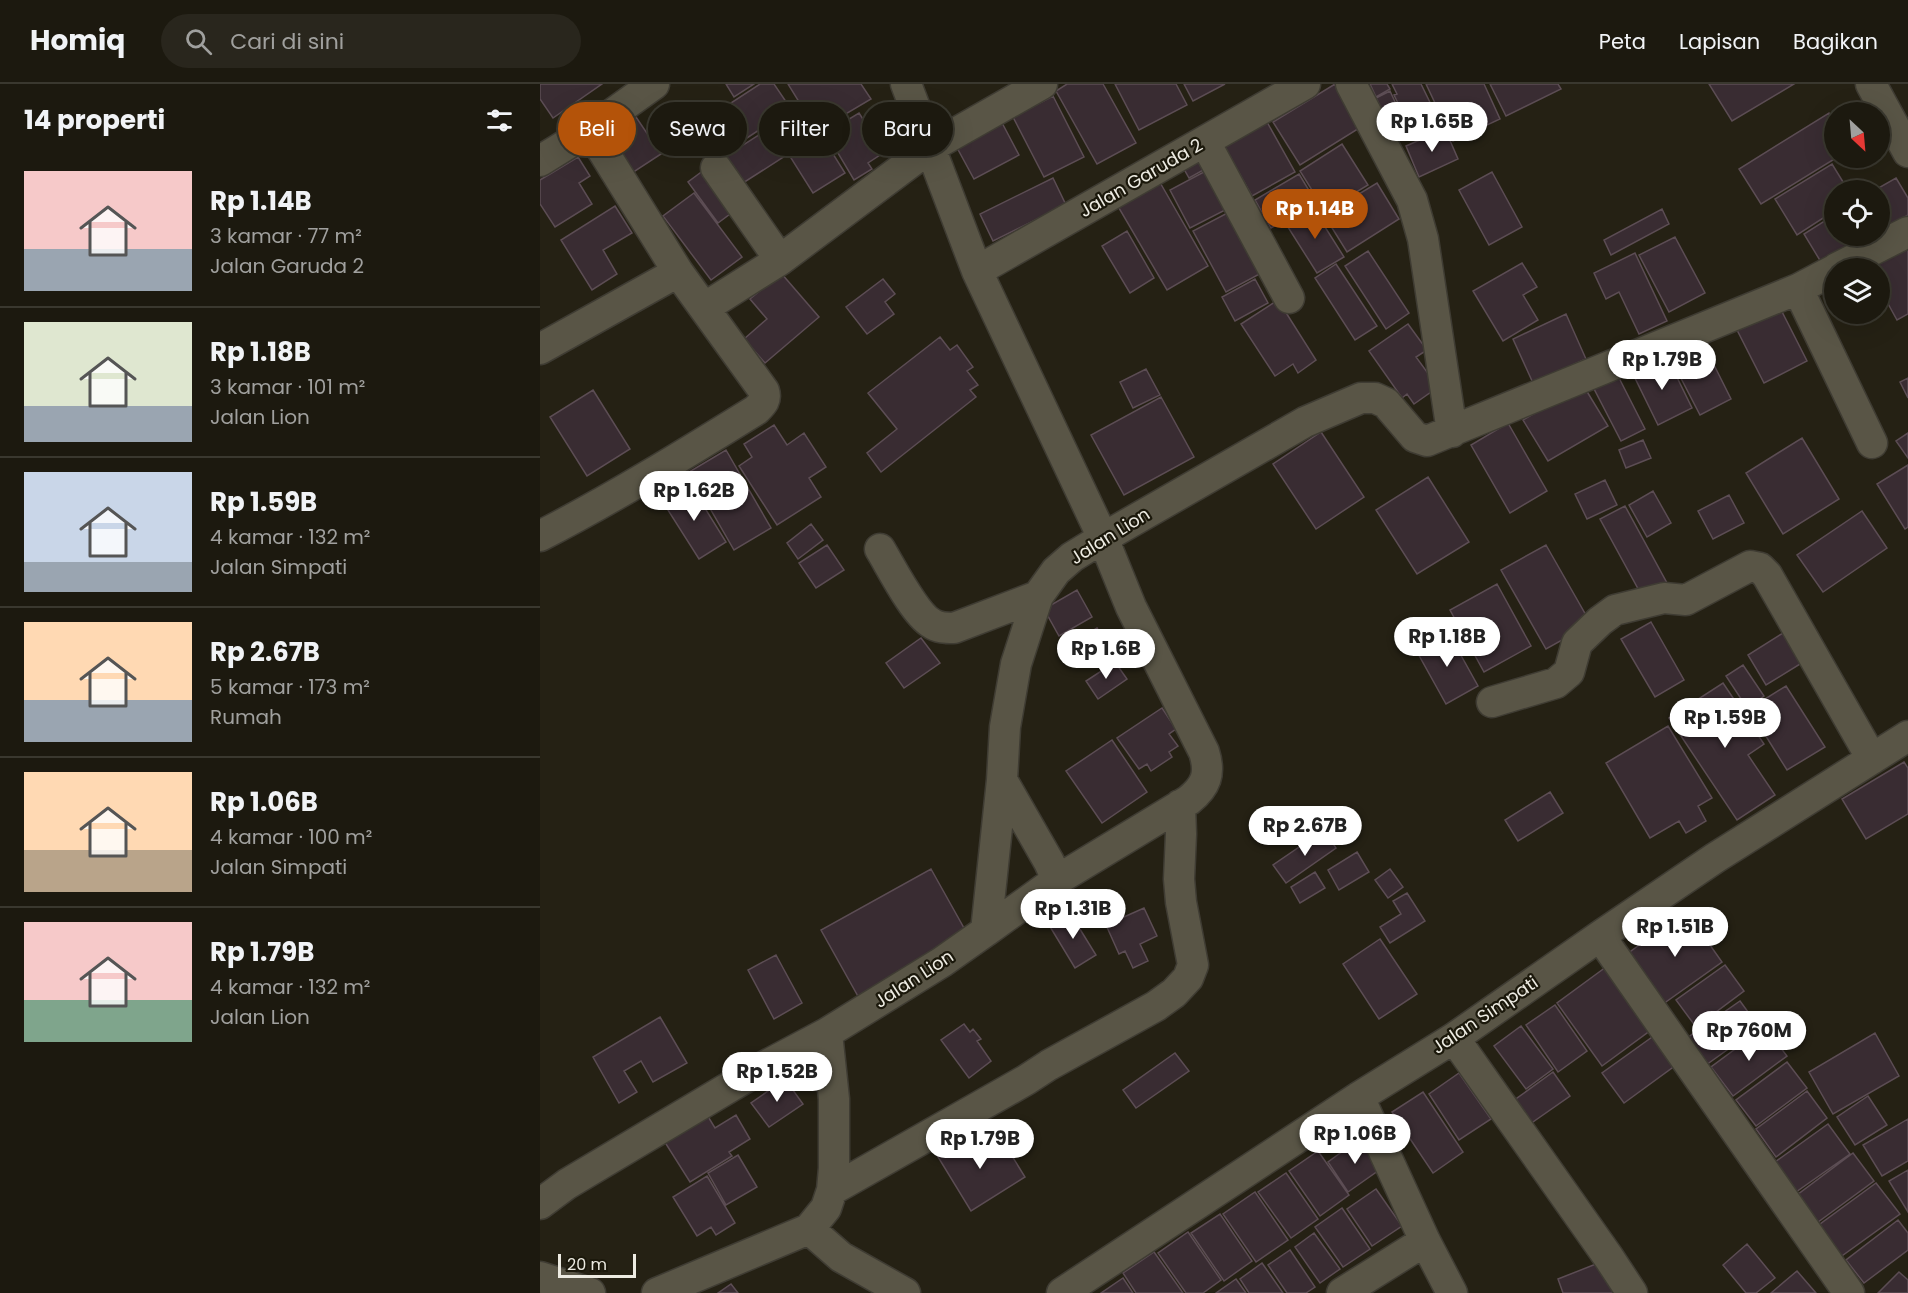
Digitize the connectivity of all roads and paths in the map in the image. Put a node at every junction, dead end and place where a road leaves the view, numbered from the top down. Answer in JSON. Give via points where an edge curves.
{"nodes":[{"id":1,"x":654,"y":84,"type":"edge"},
{"id":2,"x":906,"y":84,"type":"edge"},
{"id":3,"x":1042,"y":84,"type":"edge"},
{"id":4,"x":1305,"y":84,"type":"edge"},
{"id":5,"x":1351,"y":84,"type":"edge"},
{"id":6,"x":1871,"y":84,"type":"edge"},
{"id":7,"x":998,"y":94,"type":"edge"},
{"id":8,"x":629,"y":102,"type":"edge"},
{"id":9,"x":913,"y":102,"type":"edge"},
{"id":10,"x":953,"y":130,"type":"edge"},
{"id":11,"x":1204,"y":142,"type":"junction"},
{"id":12,"x":558,"y":150,"type":"edge"},
{"id":13,"x":1908,"y":152,"type":"edge"},
{"id":14,"x":606,"y":156,"type":"edge"},
{"id":15,"x":919,"y":156,"type":"edge"},
{"id":16,"x":934,"y":156,"type":"edge"},
{"id":17,"x":540,"y":161,"type":"edge"},
{"id":18,"x":716,"y":168,"type":"dead end"},
{"id":19,"x":1908,"y":232,"type":"edge"},
{"id":20,"x":1857,"y":258,"type":"edge"},
{"id":21,"x":780,"y":260,"type":"junction"},
{"id":22,"x":977,"y":271,"type":"junction"},
{"id":23,"x":678,"y":272,"type":"junction"},
{"id":24,"x":1824,"y":275,"type":"edge"},
{"id":25,"x":1798,"y":289,"type":"junction"},
{"id":26,"x":1289,"y":298,"type":"dead end"},
{"id":27,"x":704,"y":308,"type":"junction"},
{"id":28,"x":540,"y":349,"type":"edge"},
{"id":29,"x":1452,"y":432,"type":"junction"},
{"id":30,"x":1872,"y":443,"type":"dead end"},
{"id":31,"x":540,"y":537,"type":"edge"},
{"id":32,"x":1103,"y":538,"type":"junction"},
{"id":33,"x":880,"y":549,"type":"dead end"},
{"id":34,"x":1038,"y":596,"type":"junction"},
{"id":35,"x":1492,"y":702,"type":"dead end"},
{"id":36,"x":1908,"y":736,"type":"edge"},
{"id":37,"x":1872,"y":759,"type":"junction"},
{"id":38,"x":1002,"y":780,"type":"junction"},
{"id":39,"x":1180,"y":805,"type":"junction"},
{"id":40,"x":1057,"y":880,"type":"junction"},
{"id":41,"x":986,"y":931,"type":"junction"},
{"id":42,"x":1599,"y":936,"type":"junction"},
{"id":43,"x":827,"y":1033,"type":"junction"},
{"id":44,"x":1454,"y":1038,"type":"junction"},
{"id":45,"x":1359,"y":1097,"type":"junction"},
{"id":46,"x":832,"y":1190,"type":"junction"},
{"id":47,"x":540,"y":1204,"type":"edge"},
{"id":48,"x":808,"y":1229,"type":"junction"},
{"id":49,"x":1425,"y":1241,"type":"junction"},
{"id":50,"x":549,"y":1284,"type":"edge"},
{"id":51,"x":901,"y":1291,"type":"edge"},
{"id":52,"x":590,"y":1293,"type":"edge"},
{"id":53,"x":657,"y":1293,"type":"edge"},
{"id":54,"x":1062,"y":1293,"type":"edge"},
{"id":55,"x":1342,"y":1293,"type":"edge"},
{"id":56,"x":1452,"y":1293,"type":"edge"},
{"id":57,"x":1632,"y":1293,"type":"edge"},
{"id":58,"x":1849,"y":1293,"type":"edge"}],
"edges":[{"from":1,"to":8,"type":"street"},
{"from":2,"to":9,"type":"street"},
{"from":3,"to":7,"type":"street"},
{"from":4,"to":11,"type":"street","name":"Jalan Garuda 2"},
{"from":5,"to":29,"type":"street","via":[[1412,200],[1423,239]]},
{"from":6,"to":13,"type":"street"},
{"from":7,"to":10,"type":"street"},
{"from":11,"to":22,"type":"street","name":"Jalan Garuda 2"},
{"from":11,"to":26,"type":"street"},
{"from":12,"to":17,"type":"street"},
{"from":14,"to":23,"type":"street"},
{"from":15,"to":21,"type":"street"},
{"from":16,"to":22,"type":"street"},
{"from":18,"to":21,"type":"street"},
{"from":19,"to":20,"type":"street","name":"Jalan Lion"},
{"from":21,"to":27,"type":"street"},
{"from":22,"to":32,"type":"street"},
{"from":23,"to":27,"type":"street"},
{"from":23,"to":28,"type":"street"},
{"from":24,"to":25,"type":"street","name":"Jalan Lion"},
{"from":25,"to":29,"type":"street","name":"Jalan Lion"},
{"from":25,"to":30,"type":"street"},
{"from":27,"to":31,"type":"street","via":[[765,391],[763,403],[655,472]]},
{"from":29,"to":32,"type":"street","name":"Jalan Lion","via":[[1420,440],[1386,403],[1361,398],[1305,422]]},
{"from":32,"to":34,"type":"street","name":"Jalan Lion","via":[[1056,570]]},
{"from":32,"to":39,"type":"street","via":[[1131,607],[1207,762],[1206,783]]},
{"from":33,"to":34,"type":"street","via":[[920,614],[941,627],[954,628]]},
{"from":34,"to":38,"type":"street","name":"Jalan Lion","via":[[1016,664],[1005,727]]},
{"from":35,"to":37,"type":"street","via":[[1563,678],[1569,672],[1577,643],[1615,610],[1664,598],[1686,600],[1749,566],[1760,568],[1767,575]]},
{"from":36,"to":37,"type":"street","name":"Jalan Simpati"},
{"from":37,"to":42,"type":"street","name":"Jalan Simpati"},
{"from":38,"to":40,"type":"street"},
{"from":38,"to":41,"type":"street","name":"Jalan Lion"},
{"from":39,"to":40,"type":"street"},
{"from":39,"to":46,"type":"street","via":[[1179,879],[1193,965],[1183,985],[1147,1011]]},
{"from":40,"to":41,"type":"street"},
{"from":41,"to":43,"type":"street","name":"Jalan Lion"},
{"from":42,"to":44,"type":"street","name":"Jalan Simpati"},
{"from":42,"to":58,"type":"street"},
{"from":43,"to":46,"type":"street","via":[[834,1099]]},
{"from":43,"to":47,"type":"street","name":"Jalan Lion","via":[[765,1066]]},
{"from":44,"to":45,"type":"street","name":"Jalan Simpati"},
{"from":44,"to":57,"type":"street"},
{"from":45,"to":49,"type":"street"},
{"from":45,"to":54,"type":"street","name":"Jalan Simpati"},
{"from":46,"to":48,"type":"street","via":[[826,1208]]},
{"from":48,"to":51,"type":"street","via":[[841,1257]]},
{"from":48,"to":53,"type":"street"},
{"from":49,"to":55,"type":"street"},
{"from":49,"to":56,"type":"street"},
{"from":50,"to":52,"type":"street"}]}
